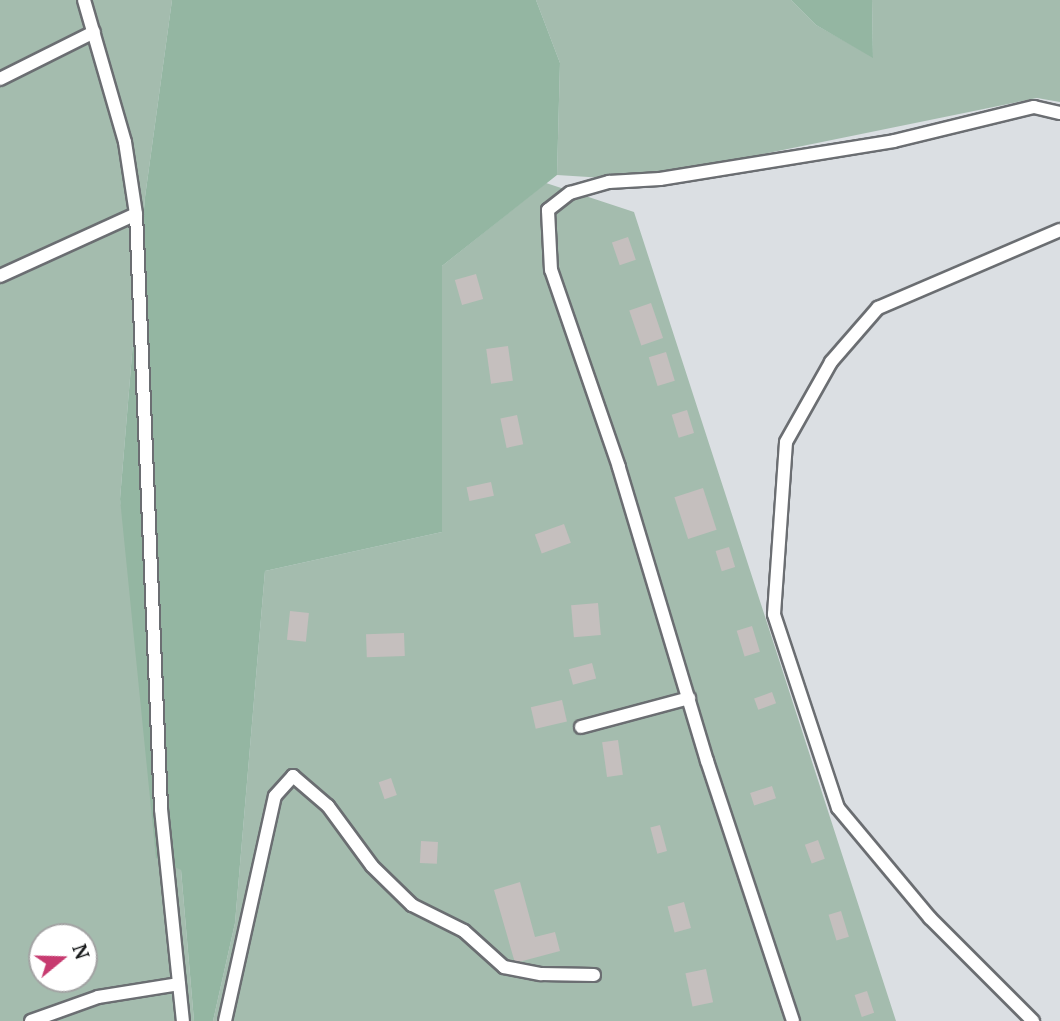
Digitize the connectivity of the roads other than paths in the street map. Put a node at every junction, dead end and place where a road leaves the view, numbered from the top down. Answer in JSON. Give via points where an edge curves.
{"nodes":[{"id":1,"x":84,"y":0,"type":"edge"},
{"id":2,"x":93,"y":32,"type":"junction"},
{"id":3,"x":0,"y":79,"type":"edge"},
{"id":4,"x":1060,"y":113,"type":"edge"},
{"id":5,"x":136,"y":214,"type":"junction"},
{"id":6,"x":1060,"y":230,"type":"edge"},
{"id":7,"x":0,"y":276,"type":"edge"},
{"id":8,"x":689,"y":698,"type":"junction"},
{"id":9,"x":581,"y":727,"type":"dead end"},
{"id":10,"x":594,"y":975,"type":"dead end"},
{"id":11,"x":179,"y":984,"type":"junction"},
{"id":12,"x":30,"y":1021,"type":"edge"},
{"id":13,"x":183,"y":1021,"type":"edge"},
{"id":14,"x":225,"y":1021,"type":"edge"},
{"id":15,"x":793,"y":1021,"type":"edge"},
{"id":16,"x":1033,"y":1021,"type":"edge"}],
"edges":[{"from":1,"to":2,"type":"lane"},
{"from":2,"to":3,"type":"lane"},
{"from":2,"to":5,"type":"lane","via":[[125,142]]},
{"from":4,"to":8,"type":"lane","via":[[1034,107],[894,141],[660,179],[609,182],[570,193],[548,210],[551,270],[619,467]]},
{"from":5,"to":7,"type":"lane"},
{"from":5,"to":11,"type":"lane","via":[[161,810]]},
{"from":6,"to":16,"type":"lane","via":[[878,308],[831,362],[786,442],[774,614],[838,808],[930,918]]},
{"from":8,"to":9,"type":"lane"},
{"from":8,"to":15,"type":"lane"},
{"from":10,"to":14,"type":"lane","via":[[541,974],[504,967],[464,931],[412,905],[372,866],[328,806],[293,776],[275,796]]},
{"from":11,"to":12,"type":"lane","via":[[98,997]]},
{"from":11,"to":13,"type":"lane"}]}
